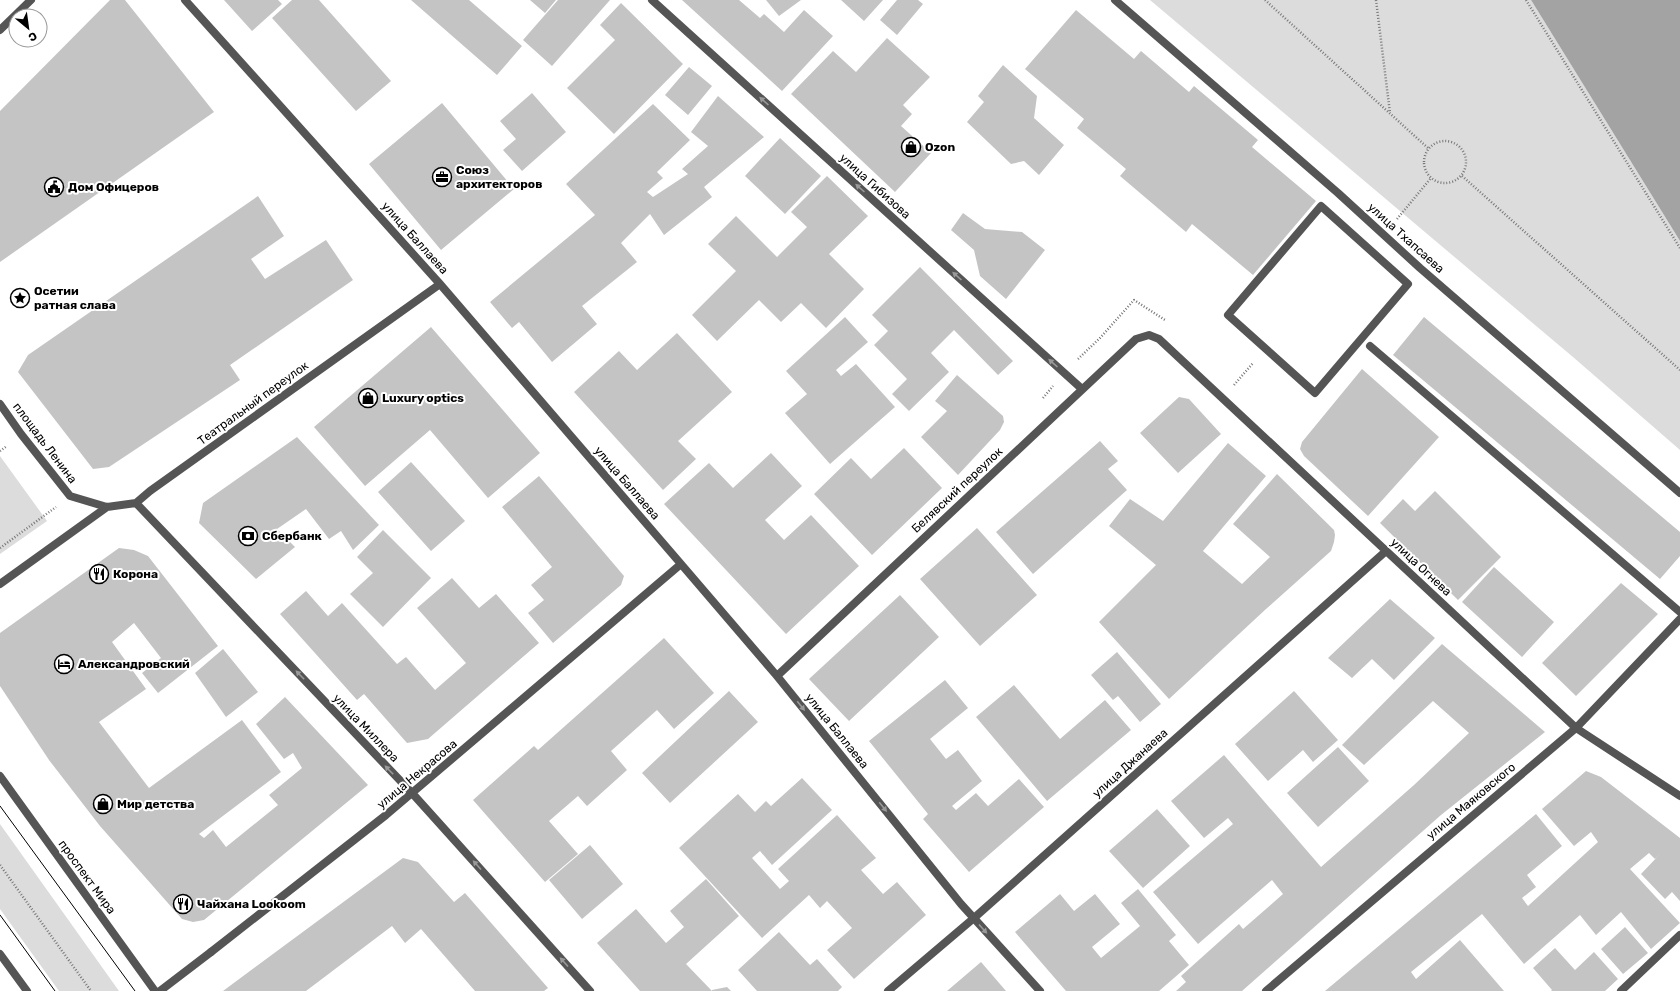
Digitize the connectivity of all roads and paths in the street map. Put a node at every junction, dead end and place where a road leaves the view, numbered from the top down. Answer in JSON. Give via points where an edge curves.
{"nodes":[{"id":1,"x":31,"y":0,"type":"edge"},
{"id":2,"x":186,"y":0,"type":"edge"},
{"id":3,"x":652,"y":0,"type":"edge"},
{"id":4,"x":1115,"y":0,"type":"edge"},
{"id":5,"x":1264,"y":0,"type":"edge"},
{"id":6,"x":1376,"y":0,"type":"edge"},
{"id":7,"x":1526,"y":0,"type":"edge"},
{"id":8,"x":0,"y":30,"type":"edge"},
{"id":9,"x":1390,"y":114,"type":"junction"},
{"id":10,"x":1429,"y":149,"type":"junction"},
{"id":11,"x":1462,"y":176,"type":"junction"},
{"id":12,"x":1431,"y":178,"type":"junction"},
{"id":13,"x":1397,"y":219,"type":"dead end"},
{"id":14,"x":1680,"y":248,"type":"edge"},
{"id":15,"x":440,"y":284,"type":"junction"},
{"id":16,"x":1159,"y":339,"type":"joint"},
{"id":17,"x":1370,"y":346,"type":"dead end"},
{"id":18,"x":1265,"y":349,"type":"junction"},
{"id":19,"x":1680,"y":370,"type":"edge"},
{"id":20,"x":1234,"y":385,"type":"dead end"},
{"id":21,"x":1082,"y":389,"type":"junction"},
{"id":22,"x":0,"y":404,"type":"edge"},
{"id":23,"x":1680,"y":493,"type":"edge"},
{"id":24,"x":70,"y":496,"type":"junction"},
{"id":25,"x":136,"y":503,"type":"junction"},
{"id":26,"x":107,"y":507,"type":"junction"},
{"id":27,"x":0,"y":548,"type":"edge"},
{"id":28,"x":1386,"y":551,"type":"junction"},
{"id":29,"x":681,"y":564,"type":"junction"},
{"id":30,"x":0,"y":584,"type":"edge"},
{"id":31,"x":1680,"y":612,"type":"edge"},
{"id":32,"x":1680,"y":618,"type":"edge"},
{"id":33,"x":777,"y":676,"type":"junction"},
{"id":34,"x":1576,"y":728,"type":"junction"},
{"id":35,"x":0,"y":776,"type":"edge"},
{"id":36,"x":412,"y":793,"type":"junction"},
{"id":37,"x":1680,"y":796,"type":"edge"},
{"id":38,"x":0,"y":865,"type":"edge"},
{"id":39,"x":974,"y":918,"type":"junction"},
{"id":40,"x":1680,"y":935,"type":"edge"},
{"id":41,"x":0,"y":954,"type":"edge"},
{"id":42,"x":27,"y":991,"type":"edge"},
{"id":43,"x":91,"y":991,"type":"edge"},
{"id":44,"x":155,"y":991,"type":"edge"},
{"id":45,"x":160,"y":991,"type":"edge"},
{"id":46,"x":590,"y":991,"type":"edge"},
{"id":47,"x":888,"y":991,"type":"edge"},
{"id":48,"x":1040,"y":991,"type":"edge"},
{"id":49,"x":1266,"y":991,"type":"edge"},
{"id":50,"x":1621,"y":991,"type":"edge"}],
"edges":[{"from":1,"to":8,"type":"street"},
{"from":2,"to":15,"type":"street","name":"улица Баллаева"},
{"from":21,"to":3,"type":"street","name":"улица Гибизова","one_way":true},
{"from":4,"to":23,"type":"street","name":"улица Тхапсаева"},
{"from":5,"to":9,"type":"path"},
{"from":6,"to":9,"type":"path"},
{"from":7,"to":14,"type":"path"},
{"from":9,"to":10,"type":"path"},
{"from":10,"to":11,"type":"path","via":[[1433,144],[1446,141],[1458,146],[1466,157]]},
{"from":10,"to":12,"type":"path","via":[[1424,163],[1425,170]]},
{"from":11,"to":12,"type":"path","via":[[1456,181],[1442,184]]},
{"from":11,"to":19,"type":"path"},
{"from":12,"to":13,"type":"path"},
{"from":15,"to":25,"type":"street","name":"Театральный переулок"},
{"from":15,"to":29,"type":"street","name":"улица Баллаева"},
{"from":16,"to":21,"type":"street","name":"Белявский переулок","via":[[1149,335],[1136,339]]},
{"from":16,"to":28,"type":"street","name":"улица Огнева"},
{"from":17,"to":31,"type":"street"},
{"from":18,"to":18,"type":"street","via":[[1315,393],[1408,284],[1321,206],[1228,316]]},
{"from":18,"to":20,"type":"path"},
{"from":21,"to":33,"type":"street","name":"Белявский переулок"},
{"from":22,"to":24,"type":"street","name":"площадь Ленина"},
{"from":24,"to":26,"type":"street"},
{"from":24,"to":27,"type":"path"},
{"from":25,"to":26,"type":"street"},
{"from":36,"to":25,"type":"street","name":"улица Миллера","one_way":true},
{"from":26,"to":30,"type":"street"},
{"from":28,"to":34,"type":"street","name":"улица Огнева"},
{"from":28,"to":39,"type":"street","name":"улица Джанаева"},
{"from":29,"to":33,"type":"street","name":"улица Баллаева"},
{"from":29,"to":36,"type":"street","name":"улица Некрасова"},
{"from":32,"to":34,"type":"street","name":"улица Маяковского"},
{"from":33,"to":39,"type":"street","name":"улица Баллаева","one_way":true},
{"from":34,"to":37,"type":"street","name":"улица Огнева"},
{"from":34,"to":49,"type":"street","name":"улица Маяковского"},
{"from":35,"to":44,"type":"street","name":"проспект Мира"},
{"from":36,"to":45,"type":"street","name":"улица Некрасова"},
{"from":46,"to":36,"type":"street","name":"улица Миллера","one_way":true},
{"from":38,"to":43,"type":"path"},
{"from":39,"to":47,"type":"street","name":"улица Джанаева"},
{"from":39,"to":48,"type":"street","name":"улица Баллаева","one_way":true},
{"from":40,"to":50,"type":"street"},
{"from":41,"to":42,"type":"street"}]}
